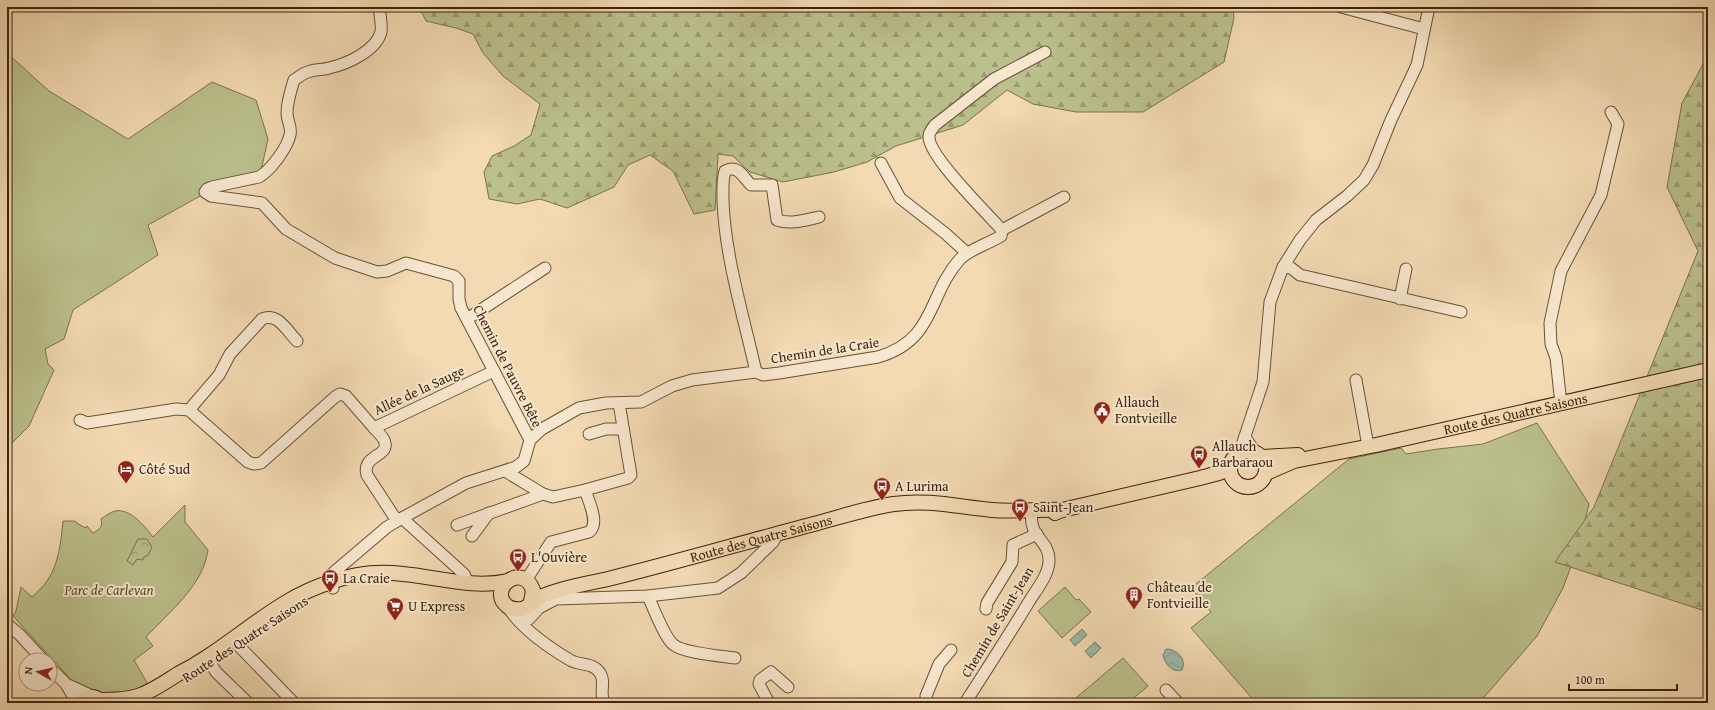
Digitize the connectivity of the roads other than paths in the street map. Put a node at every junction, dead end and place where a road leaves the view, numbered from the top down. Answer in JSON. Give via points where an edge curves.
{"nodes":[{"id":1,"x":379,"y":7,"type":"edge"},
{"id":2,"x":1341,"y":7,"type":"edge"},
{"id":3,"x":1429,"y":7,"type":"edge"},
{"id":4,"x":1424,"y":29,"type":"junction"},
{"id":5,"x":1045,"y":52,"type":"dead end"},
{"id":6,"x":1611,"y":112,"type":"dead end"},
{"id":7,"x":881,"y":163,"type":"dead end"},
{"id":8,"x":1064,"y":197,"type":"dead end"},
{"id":9,"x":819,"y":217,"type":"dead end"},
{"id":10,"x":1002,"y":230,"type":"junction"},
{"id":11,"x":967,"y":253,"type":"junction"},
{"id":12,"x":1283,"y":267,"type":"junction"},
{"id":13,"x":545,"y":268,"type":"dead end"},
{"id":14,"x":1406,"y":269,"type":"dead end"},
{"id":15,"x":1400,"y":299,"type":"junction"},
{"id":16,"x":1461,"y":312,"type":"dead end"},
{"id":17,"x":467,"y":319,"type":"junction"},
{"id":18,"x":297,"y":342,"type":"dead end"},
{"id":19,"x":1708,"y":370,"type":"edge"},
{"id":20,"x":494,"y":371,"type":"junction"},
{"id":21,"x":756,"y":372,"type":"junction"},
{"id":22,"x":1356,"y":380,"type":"dead end"},
{"id":23,"x":618,"y":403,"type":"junction"},
{"id":24,"x":1561,"y":404,"type":"junction"},
{"id":25,"x":189,"y":410,"type":"junction"},
{"id":26,"x":80,"y":420,"type":"dead end"},
{"id":27,"x":374,"y":428,"type":"junction"},
{"id":28,"x":624,"y":429,"type":"junction"},
{"id":29,"x":589,"y":434,"type":"dead end"},
{"id":30,"x":1245,"y":438,"type":"junction"},
{"id":31,"x":530,"y":440,"type":"junction"},
{"id":32,"x":1368,"y":446,"type":"junction"},
{"id":33,"x":1239,"y":454,"type":"junction"},
{"id":34,"x":1323,"y":454,"type":"junction"},
{"id":35,"x":1258,"y":455,"type":"junction"},
{"id":36,"x":1230,"y":468,"type":"junction"},
{"id":37,"x":505,"y":471,"type":"junction"},
{"id":38,"x":1266,"y":473,"type":"junction"},
{"id":39,"x":1200,"y":478,"type":"junction"},
{"id":40,"x":1235,"y":482,"type":"junction"},
{"id":41,"x":585,"y":490,"type":"junction"},
{"id":42,"x":543,"y":494,"type":"junction"},
{"id":43,"x":489,"y":513,"type":"junction"},
{"id":44,"x":1035,"y":515,"type":"junction"},
{"id":45,"x":400,"y":519,"type":"junction"},
{"id":46,"x":457,"y":524,"type":"dead end"},
{"id":47,"x":778,"y":533,"type":"junction"},
{"id":48,"x":1037,"y":534,"type":"junction"},
{"id":49,"x":472,"y":536,"type":"dead end"},
{"id":50,"x":336,"y":579,"type":"junction"},
{"id":51,"x":508,"y":581,"type":"junction"},
{"id":52,"x":466,"y":582,"type":"junction"},
{"id":53,"x":529,"y":583,"type":"junction"},
{"id":54,"x":564,"y":589,"type":"junction"},
{"id":55,"x":648,"y":596,"type":"junction"},
{"id":56,"x":504,"y":602,"type":"junction"},
{"id":57,"x":986,"y":609,"type":"dead end"},
{"id":58,"x":525,"y":611,"type":"junction"},
{"id":59,"x":7,"y":624,"type":"edge"},
{"id":60,"x":234,"y":641,"type":"junction"},
{"id":61,"x":951,"y":650,"type":"dead end"},
{"id":62,"x":36,"y":652,"type":"edge"},
{"id":63,"x":735,"y":658,"type":"dead end"},
{"id":64,"x":208,"y":660,"type":"junction"},
{"id":65,"x":58,"y":676,"type":"edge"},
{"id":66,"x":66,"y":684,"type":"junction"},
{"id":67,"x":788,"y":687,"type":"dead end"},
{"id":68,"x":1166,"y":690,"type":"dead end"},
{"id":69,"x":93,"y":700,"type":"edge"},
{"id":70,"x":77,"y":703,"type":"edge"},
{"id":71,"x":132,"y":703,"type":"edge"},
{"id":72,"x":248,"y":703,"type":"edge"},
{"id":73,"x":294,"y":703,"type":"edge"},
{"id":74,"x":604,"y":703,"type":"edge"},
{"id":75,"x":769,"y":703,"type":"edge"},
{"id":76,"x":929,"y":703,"type":"edge"},
{"id":77,"x":965,"y":703,"type":"edge"},
{"id":78,"x":1178,"y":703,"type":"edge"}],
"edges":[{"from":1,"to":17,"type":"street","name":"Chemin de Pauvre Bête","via":[[380,34],[376,42],[364,53],[343,64],[308,72],[294,80],[287,114],[290,136],[280,155],[264,174],[259,178],[212,187],[206,192],[211,196],[262,202],[286,229],[336,258],[377,272],[387,271],[406,262],[452,275],[459,281],[459,299]]},
{"from":2,"to":4,"type":"street"},
{"from":3,"to":4,"type":"street"},
{"from":4,"to":12,"type":"street","via":[[1417,65],[1373,165],[1364,180],[1316,220]]},
{"from":5,"to":10,"type":"street","via":[[994,79],[935,125],[929,135],[945,167]]},
{"from":6,"to":24,"type":"street","via":[[1618,124],[1601,194],[1561,271],[1550,323],[1550,344],[1556,358]]},
{"from":7,"to":11,"type":"street","via":[[900,198]]},
{"from":8,"to":10,"type":"street","name":"Chemin de la Craie"},
{"from":9,"to":21,"type":"street","via":[[800,221],[777,220],[772,185],[751,184],[737,169],[725,171],[722,178],[727,245]]},
{"from":10,"to":11,"type":"street","name":"Chemin de la Craie","via":[[1000,236]]},
{"from":11,"to":21,"type":"street","name":"Chemin de la Craie","via":[[949,275],[922,328],[914,338],[893,353],[878,358],[778,373]]},
{"from":12,"to":15,"type":"street","via":[[1291,268],[1300,275]]},
{"from":12,"to":30,"type":"street","via":[[1269,309],[1263,382]]},
{"from":13,"to":17,"type":"street"},
{"from":14,"to":15,"type":"street"},
{"from":15,"to":16,"type":"street"},
{"from":17,"to":20,"type":"street","name":"Chemin de Pauvre Bête"},
{"from":18,"to":25,"type":"street","via":[[277,319],[268,316],[262,319],[230,354],[219,375]]},
{"from":19,"to":24,"type":"main road","name":"Route des Quatre Saisons"},
{"from":20,"to":27,"type":"street","name":"Allée de la Sauge"},
{"from":20,"to":31,"type":"street","name":"Chemin de Pauvre Bête"},
{"from":21,"to":23,"type":"street","name":"Chemin de la Craie","via":[[692,380],[672,386],[641,402]]},
{"from":22,"to":32,"type":"street"},
{"from":23,"to":28,"type":"street"},
{"from":23,"to":31,"type":"street","name":"Chemin de la Craie","via":[[593,404],[580,408],[542,429]]},
{"from":24,"to":32,"type":"main road","name":"Route des Quatre Saisons"},
{"from":25,"to":26,"type":"street","via":[[176,409],[87,423]]},
{"from":25,"to":27,"type":"street","via":[[248,462],[254,464],[261,463],[340,394],[346,396]]},
{"from":27,"to":45,"type":"street","name":"Allée de la Sauge","via":[[385,440],[385,446],[382,452],[368,462],[365,469]]},
{"from":28,"to":29,"type":"street","via":[[606,429]]},
{"from":28,"to":41,"type":"street","via":[[631,475]]},
{"from":30,"to":33,"type":"street"},
{"from":30,"to":35,"type":"street"},
{"from":31,"to":37,"type":"street","via":[[524,461]]},
{"from":32,"to":34,"type":"main road","name":"Route des Quatre Saisons"},
{"from":33,"to":35,"type":"main road","name":"Route des Quatre Saisons","via":[[1244,452]]},
{"from":33,"to":36,"type":"main road"},
{"from":34,"to":35,"type":"main road","name":"Route des Quatre Saisons"},
{"from":34,"to":38,"type":"main road","name":"Route des Quatre Saisons","via":[[1294,461]]},
{"from":35,"to":38,"type":"main road","via":[[1266,467]]},
{"from":36,"to":39,"type":"main road","name":"Route des Quatre Saisons"},
{"from":36,"to":40,"type":"main road"},
{"from":37,"to":42,"type":"street"},
{"from":37,"to":45,"type":"street","via":[[466,483]]},
{"from":38,"to":40,"type":"main road","name":"Route des Quatre Saisons","via":[[1261,482],[1252,487]]},
{"from":39,"to":40,"type":"main road","name":"Route des Quatre Saisons"},
{"from":39,"to":44,"type":"main road","name":"Route des Quatre Saisons"},
{"from":41,"to":42,"type":"street","via":[[553,498]]},
{"from":41,"to":53,"type":"street","via":[[595,523],[593,529],[551,542]]},
{"from":42,"to":43,"type":"street"},
{"from":43,"to":46,"type":"street"},
{"from":43,"to":49,"type":"street"},
{"from":44,"to":47,"type":"main road","name":"Route des Quatre Saisons","via":[[936,503],[894,504]]},
{"from":44,"to":48,"type":"street","name":"Chemin de Saint-Jean","via":[[1032,529]]},
{"from":45,"to":50,"type":"street","via":[[387,527]]},
{"from":45,"to":52,"type":"street","via":[[464,574]]},
{"from":47,"to":54,"type":"main road","name":"Route des Quatre Saisons","via":[[618,577]]},
{"from":47,"to":55,"type":"street","via":[[773,542],[741,573],[718,588]]},
{"from":48,"to":57,"type":"street","via":[[1013,546],[1012,562],[987,602]]},
{"from":48,"to":77,"type":"street","name":"Chemin de Saint-Jean","via":[[1047,549],[1047,569],[1011,632]]},
{"from":50,"to":52,"type":"main road","name":"Route des Quatre Saisons","via":[[390,573]]},
{"from":50,"to":56,"type":"main road","name":"Route des Quatre Saisons","via":[[403,580],[488,591]]},
{"from":50,"to":60,"type":"main road","name":"Route des Quatre Saisons","via":[[299,595]]},
{"from":51,"to":52,"type":"main road","name":"Route des Quatre Saisons","via":[[489,584]]},
{"from":51,"to":53,"type":"main road","name":"Route des Quatre Saisons","via":[[517,577]]},
{"from":51,"to":56,"type":"main road","via":[[502,588]]},
{"from":53,"to":54,"type":"main road","name":"Route des Quatre Saisons"},
{"from":53,"to":58,"type":"main road","via":[[534,594]]},
{"from":54,"to":58,"type":"main road","name":"Route des Quatre Saisons","via":[[543,595]]},
{"from":55,"to":58,"type":"street","via":[[556,600],[539,608],[529,619]]},
{"from":55,"to":63,"type":"street","via":[[674,645],[687,650]]},
{"from":56,"to":58,"type":"main road","name":"Route des Quatre Saisons","via":[[512,609]]},
{"from":58,"to":74,"type":"street","via":[[538,637],[571,660],[594,667],[599,672],[602,676],[601,694]]},
{"from":59,"to":62,"type":"street"},
{"from":60,"to":64,"type":"main road","name":"Route des Quatre Saisons"},
{"from":60,"to":73,"type":"street"},
{"from":61,"to":76,"type":"street","via":[[939,664],[926,696]]},
{"from":64,"to":69,"type":"main road","name":"Route des Quatre Saisons","via":[[146,693],[123,699]]},
{"from":64,"to":71,"type":"main road","name":"Route des Quatre Saisons","via":[[158,694]]},
{"from":64,"to":72,"type":"street","via":[[216,672]]},
{"from":65,"to":66,"type":"street"},
{"from":66,"to":69,"type":"street"},
{"from":66,"to":70,"type":"street"},
{"from":67,"to":75,"type":"street","via":[[771,672],[760,680],[759,684]]},
{"from":68,"to":78,"type":"street"}]}
